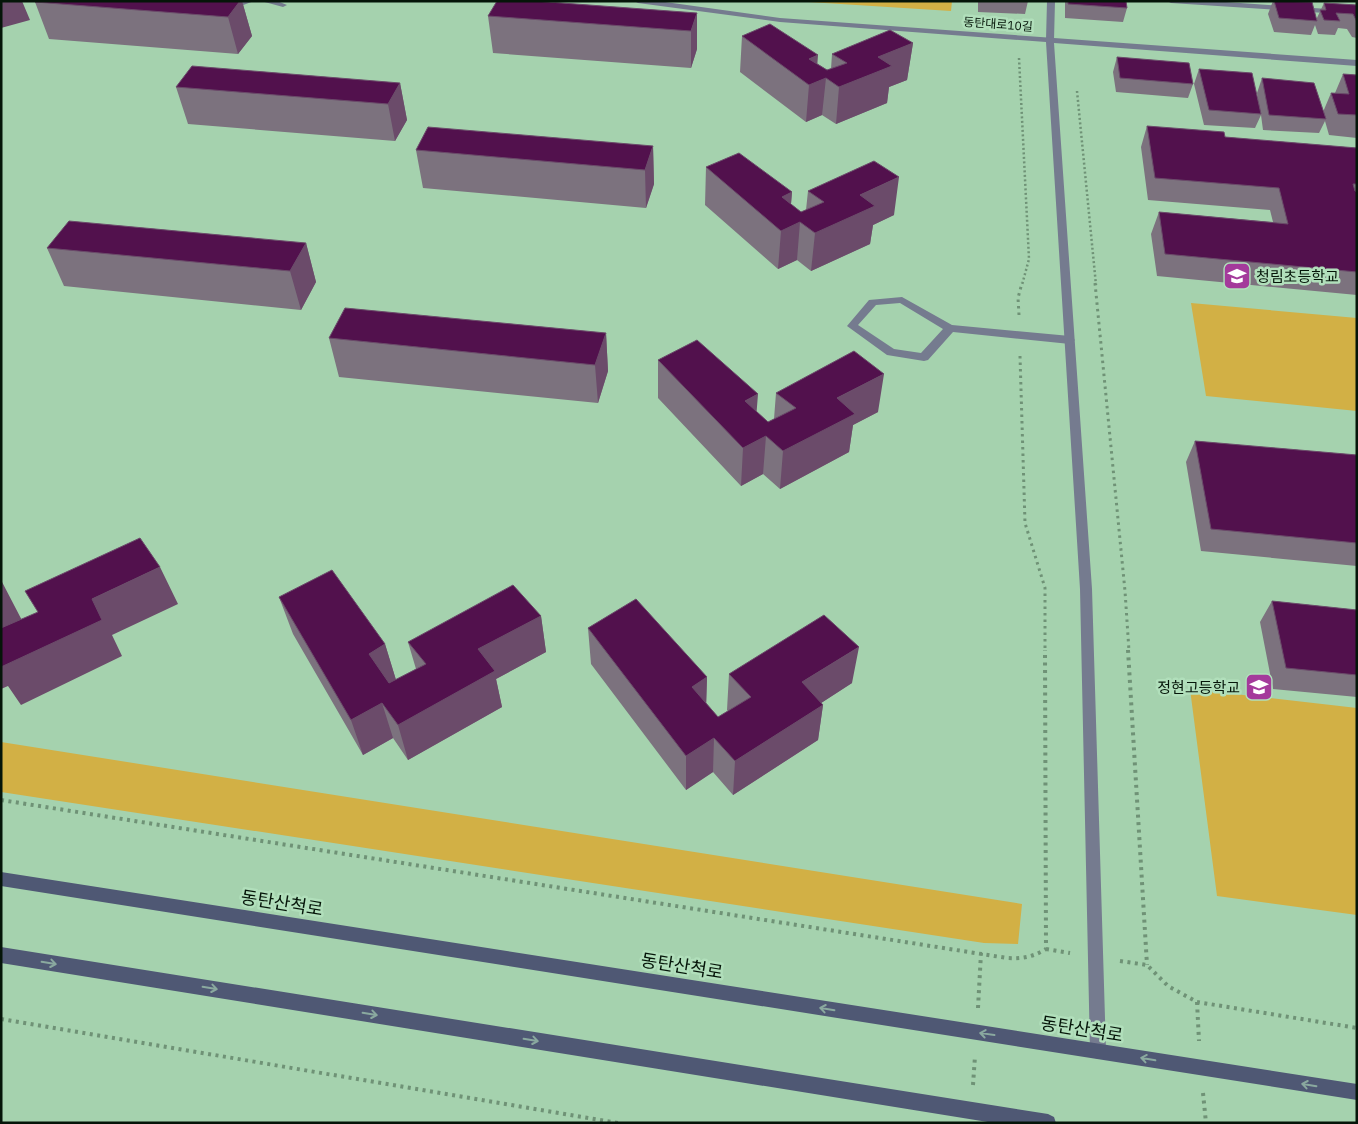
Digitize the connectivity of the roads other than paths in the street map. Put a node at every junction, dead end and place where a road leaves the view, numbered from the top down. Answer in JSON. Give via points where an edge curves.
{"nodes":[{"id":1,"x":204,"y":1,"type":"edge"},
{"id":2,"x":250,"y":1,"type":"edge"},
{"id":3,"x":265,"y":1,"type":"edge"},
{"id":4,"x":638,"y":1,"type":"edge"},
{"id":5,"x":1051,"y":1,"type":"edge"},
{"id":6,"x":1171,"y":1,"type":"edge"},
{"id":7,"x":283,"y":5,"type":"dead end"},
{"id":8,"x":1277,"y":5,"type":"edge"},
{"id":9,"x":1357,"y":13,"type":"edge"},
{"id":10,"x":1050,"y":40,"type":"junction"},
{"id":11,"x":1357,"y":63,"type":"edge"},
{"id":12,"x":950,"y":328,"type":"junction"},
{"id":13,"x":1070,"y":340,"type":"junction"},
{"id":14,"x":1,"y":879,"type":"edge"},
{"id":15,"x":1,"y":955,"type":"edge"},
{"id":16,"x":1098,"y":1051,"type":"junction"},
{"id":17,"x":1357,"y":1092,"type":"edge"},
{"id":18,"x":1048,"y":1123,"type":"edge"}],
"edges":[{"from":1,"to":2,"type":"street","via":[[230,8]]},
{"from":3,"to":7,"type":"street"},
{"from":4,"to":10,"type":"street","name":"동탄대로10길","via":[[780,20]]},
{"from":5,"to":10,"type":"street"},
{"from":6,"to":8,"type":"street"},
{"from":8,"to":9,"type":"street"},
{"from":10,"to":11,"type":"street","name":"동탄대로10길"},
{"from":10,"to":13,"type":"street"},
{"from":12,"to":12,"type":"street","via":[[902,300],[873,302],[852,326],[891,352],[924,356]]},
{"from":12,"to":13,"type":"street"},
{"from":13,"to":16,"type":"street","via":[[1086,589]]},
{"from":16,"to":14,"type":"main road","name":"동탄산척로","one_way":true},
{"from":15,"to":18,"type":"main road","one_way":true},
{"from":17,"to":16,"type":"main road","name":"동탄산척로","one_way":true}]}
